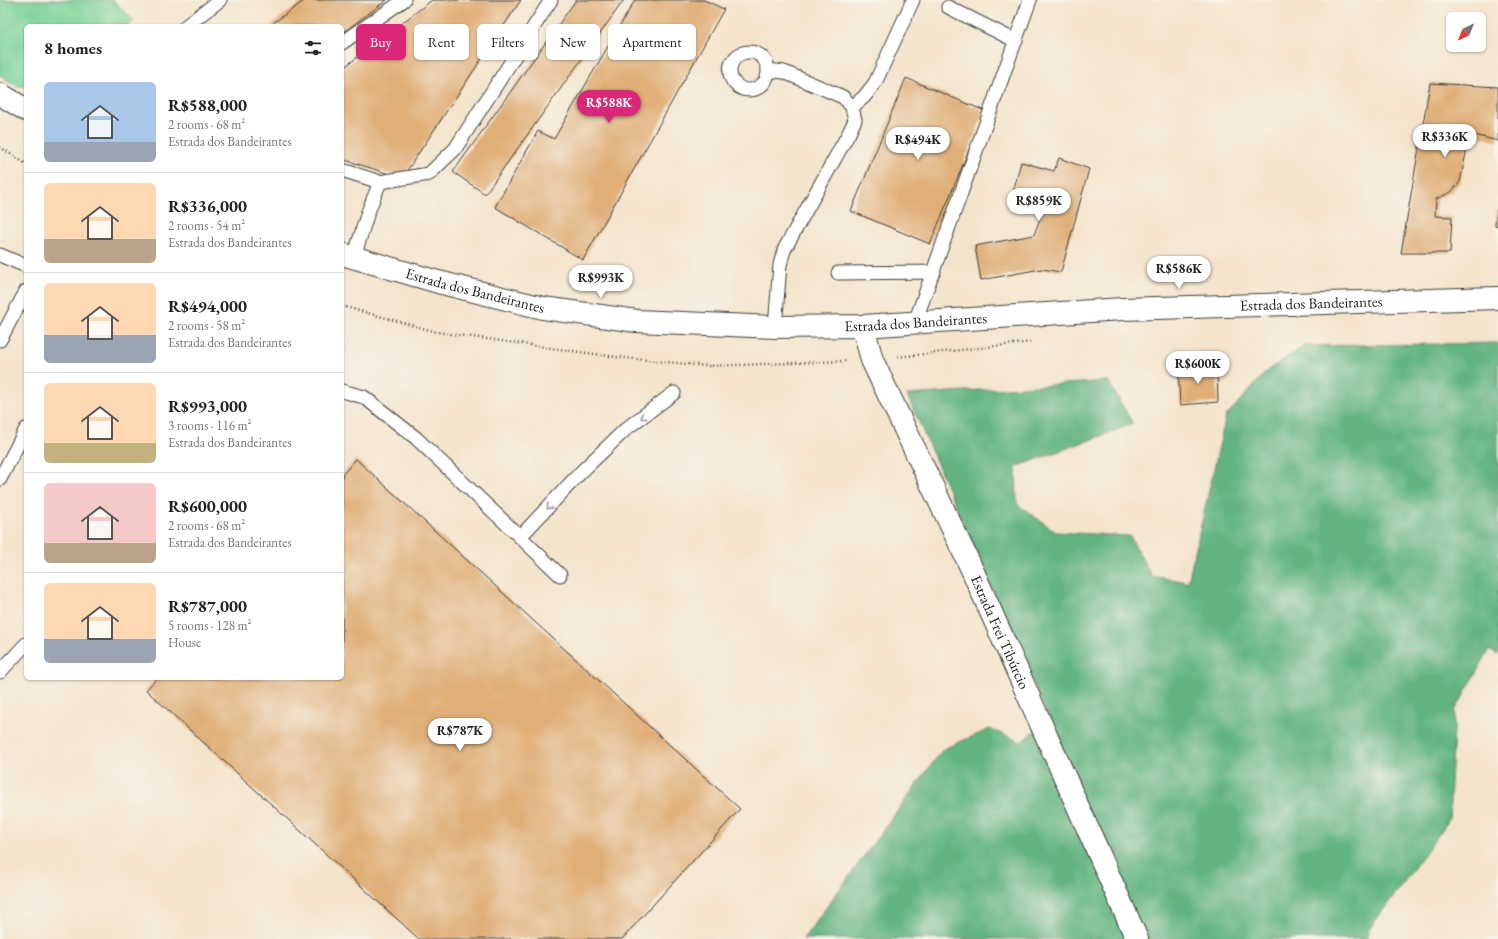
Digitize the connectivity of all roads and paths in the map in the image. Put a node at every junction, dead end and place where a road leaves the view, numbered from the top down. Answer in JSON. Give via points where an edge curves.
{"nodes":[{"id":1,"x":220,"y":0,"type":"edge"},
{"id":2,"x":404,"y":0,"type":"edge"},
{"id":3,"x":550,"y":0,"type":"edge"},
{"id":4,"x":913,"y":0,"type":"edge"},
{"id":5,"x":1030,"y":0,"type":"edge"},
{"id":6,"x":948,"y":7,"type":"dead end"},
{"id":7,"x":189,"y":24,"type":"edge"},
{"id":8,"x":1016,"y":40,"type":"junction"},
{"id":9,"x":344,"y":42,"type":"edge"},
{"id":10,"x":768,"y":70,"type":"dead end"},
{"id":11,"x":0,"y":94,"type":"edge"},
{"id":12,"x":852,"y":107,"type":"junction"},
{"id":13,"x":24,"y":109,"type":"edge"},
{"id":14,"x":0,"y":147,"type":"edge"},
{"id":15,"x":24,"y":163,"type":"edge"},
{"id":16,"x":344,"y":171,"type":"edge"},
{"id":17,"x":380,"y":182,"type":"junction"},
{"id":18,"x":0,"y":255,"type":"edge"},
{"id":19,"x":348,"y":255,"type":"edge"},
{"id":20,"x":24,"y":265,"type":"edge"},
{"id":21,"x":934,"y":272,"type":"junction"},
{"id":22,"x":838,"y":273,"type":"dead end"},
{"id":23,"x":24,"y":295,"type":"edge"},
{"id":24,"x":1498,"y":298,"type":"edge"},
{"id":25,"x":915,"y":322,"type":"junction"},
{"id":26,"x":863,"y":326,"type":"junction"},
{"id":27,"x":775,"y":327,"type":"junction"},
{"id":28,"x":0,"y":340,"type":"edge"},
{"id":29,"x":344,"y":392,"type":"edge"},
{"id":30,"x":674,"y":393,"type":"dead end"},
{"id":31,"x":24,"y":433,"type":"edge"},
{"id":32,"x":0,"y":479,"type":"edge"},
{"id":33,"x":520,"y":537,"type":"junction"},
{"id":34,"x":560,"y":575,"type":"dead end"},
{"id":35,"x":24,"y":646,"type":"edge"},
{"id":36,"x":0,"y":672,"type":"edge"},
{"id":37,"x":1137,"y":939,"type":"edge"}],
"edges":[{"from":1,"to":7,"type":"lane"},
{"from":2,"to":9,"type":"lane"},
{"from":3,"to":17,"type":"lane","via":[[455,149],[429,174]]},
{"from":4,"to":12,"type":"lane","via":[[875,83]]},
{"from":5,"to":8,"type":"lane"},
{"from":6,"to":8,"type":"lane"},
{"from":8,"to":21,"type":"lane"},
{"from":10,"to":12,"type":"lane","via":[[784,72],[843,97]]},
{"from":11,"to":13,"type":"main road"},
{"from":12,"to":27,"type":"lane","via":[[855,120],[849,133],[784,250],[780,265]]},
{"from":14,"to":15,"type":"path"},
{"from":16,"to":17,"type":"lane"},
{"from":17,"to":19,"type":"lane"},
{"from":18,"to":20,"type":"lane"},
{"from":19,"to":27,"type":"main road","name":"Estrada dos Bandeirantes","via":[[438,282],[543,308],[636,321]]},
{"from":21,"to":22,"type":"lane"},
{"from":21,"to":25,"type":"lane"},
{"from":23,"to":28,"type":"lane"},
{"from":24,"to":25,"type":"main road","name":"Estrada dos Bandeirantes","via":[[1122,309]]},
{"from":25,"to":26,"type":"main road","name":"Estrada dos Bandeirantes"},
{"from":26,"to":27,"type":"main road","name":"Estrada dos Bandeirantes"},
{"from":26,"to":37,"type":"main road","name":"Estrada Frei Tibúrcio","via":[[872,360],[970,565]]},
{"from":29,"to":33,"type":"lane","via":[[364,397],[416,438]]},
{"from":30,"to":33,"type":"lane","one_way":true,"via":[[627,428],[580,473]]},
{"from":31,"to":32,"type":"lane"},
{"from":33,"to":34,"type":"lane"},
{"from":35,"to":36,"type":"lane"}]}
